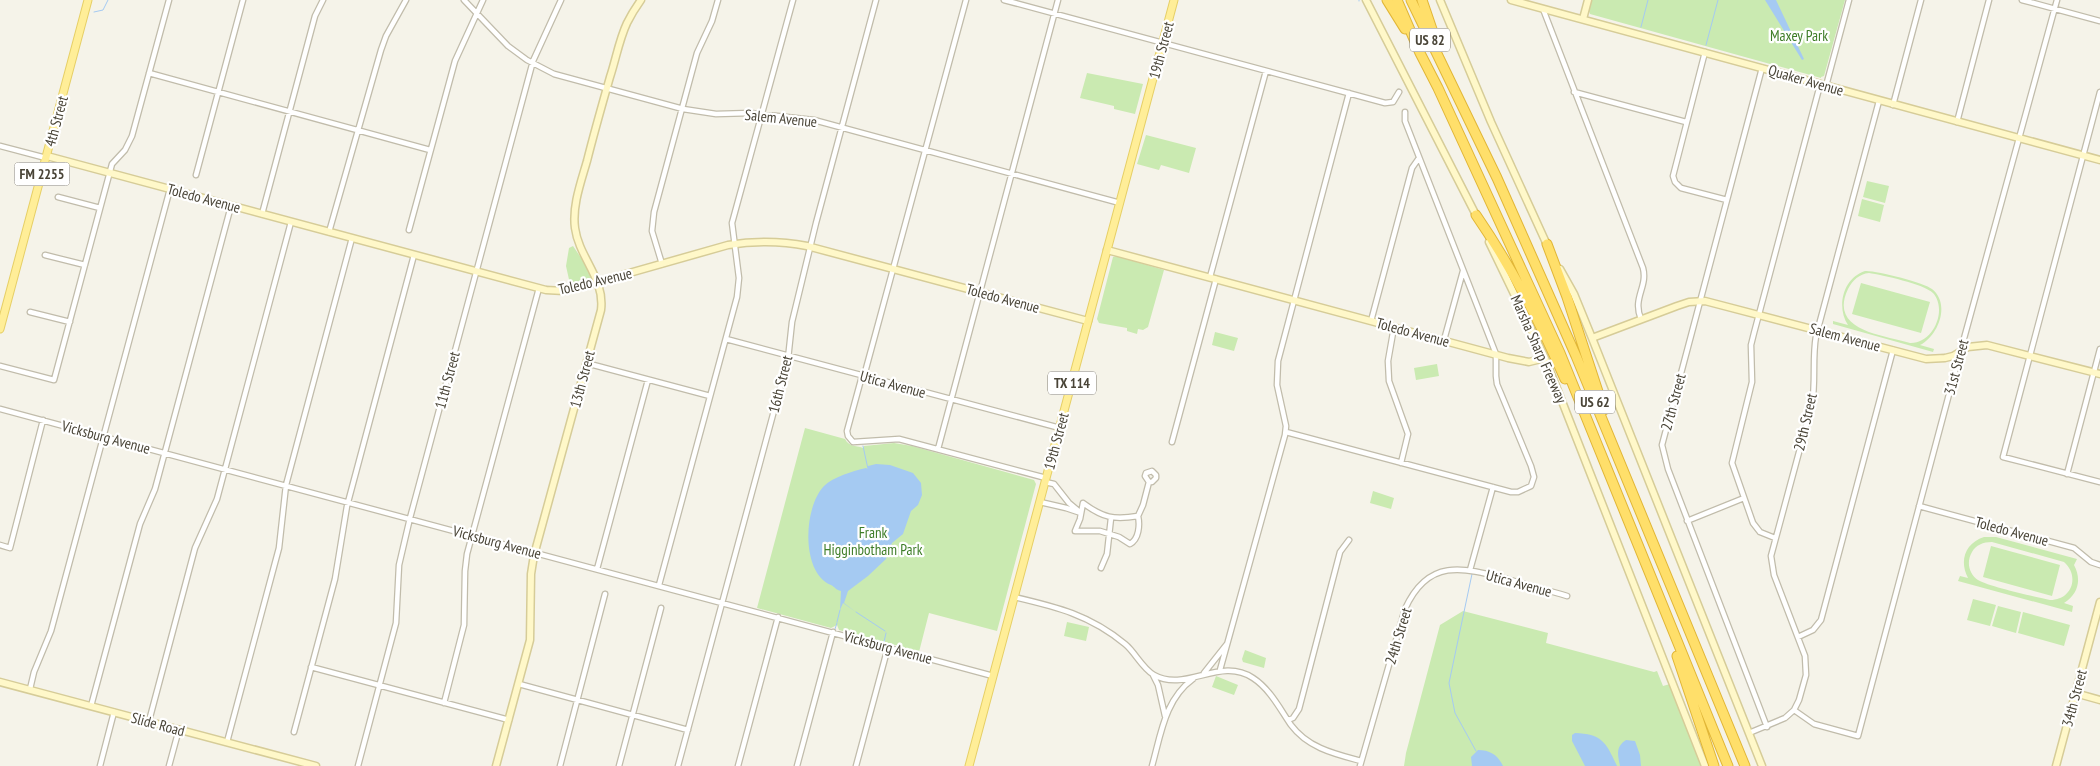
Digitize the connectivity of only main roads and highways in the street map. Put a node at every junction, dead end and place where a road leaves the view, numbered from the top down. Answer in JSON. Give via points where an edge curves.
{"nodes":[{"id":1,"x":88,"y":0,"type":"edge"},
{"id":2,"x":1174,"y":0,"type":"edge"},
{"id":3,"x":1387,"y":0,"type":"edge"},
{"id":4,"x":1398,"y":0,"type":"edge"},
{"id":5,"x":1422,"y":0,"type":"edge"},
{"id":6,"x":1412,"y":2,"type":"edge"},
{"id":7,"x":1420,"y":53,"type":"junction"},
{"id":8,"x":1447,"y":75,"type":"junction"},
{"id":9,"x":1476,"y":216,"type":"road end"},
{"id":10,"x":1547,"y":244,"type":"road end"},
{"id":11,"x":3,"y":303,"type":"edge"},
{"id":12,"x":1,"y":320,"type":"edge"},
{"id":13,"x":0,"y":330,"type":"edge"},
{"id":14,"x":1594,"y":434,"type":"junction"},
{"id":15,"x":1626,"y":479,"type":"junction"},
{"id":16,"x":1672,"y":631,"type":"junction"},
{"id":17,"x":969,"y":766,"type":"edge"},
{"id":18,"x":1714,"y":766,"type":"edge"},
{"id":19,"x":1728,"y":766,"type":"edge"},
{"id":20,"x":1744,"y":766,"type":"edge"}],
"edges":[{"from":1,"to":11,"type":"main road","name":"4th Street","number":"FM 2255"},
{"from":2,"to":17,"type":"main road","name":"19th Street","number":"TX 114"},
{"from":3,"to":7,"type":"highway","number":"US 62"},
{"from":4,"to":7,"type":"highway","name":"Marsha Sharp Freeway","number":"US 82"},
{"from":5,"to":8,"type":"highway","number":"US 62"},
{"from":6,"to":8,"type":"highway","name":"Marsha Sharp Freeway","number":"US 82"},
{"from":7,"to":14,"type":"highway","name":"Marsha Sharp Freeway","number":"US 62","via":[[1560,353]]},
{"from":8,"to":15,"type":"highway","name":"Marsha Sharp Freeway","number":"US 62","via":[[1517,222]]},
{"from":9,"to":14,"type":"highway","via":[[1523,294],[1579,412]]},
{"from":10,"to":15,"type":"highway"},
{"from":11,"to":12,"type":"main road","name":"4th Street","number":"FM 2255"},
{"from":12,"to":13,"type":"main road","name":"4th Street","number":"FM 2255"},
{"from":14,"to":16,"type":"highway","name":"Marsha Sharp Freeway","number":"US 62"},
{"from":15,"to":20,"type":"highway","name":"Marsha Sharp Freeway","number":"US 62"},
{"from":16,"to":18,"type":"highway","via":[[1673,646]]},
{"from":16,"to":19,"type":"highway","name":"Marsha Sharp Freeway","number":"US 62"}]}
